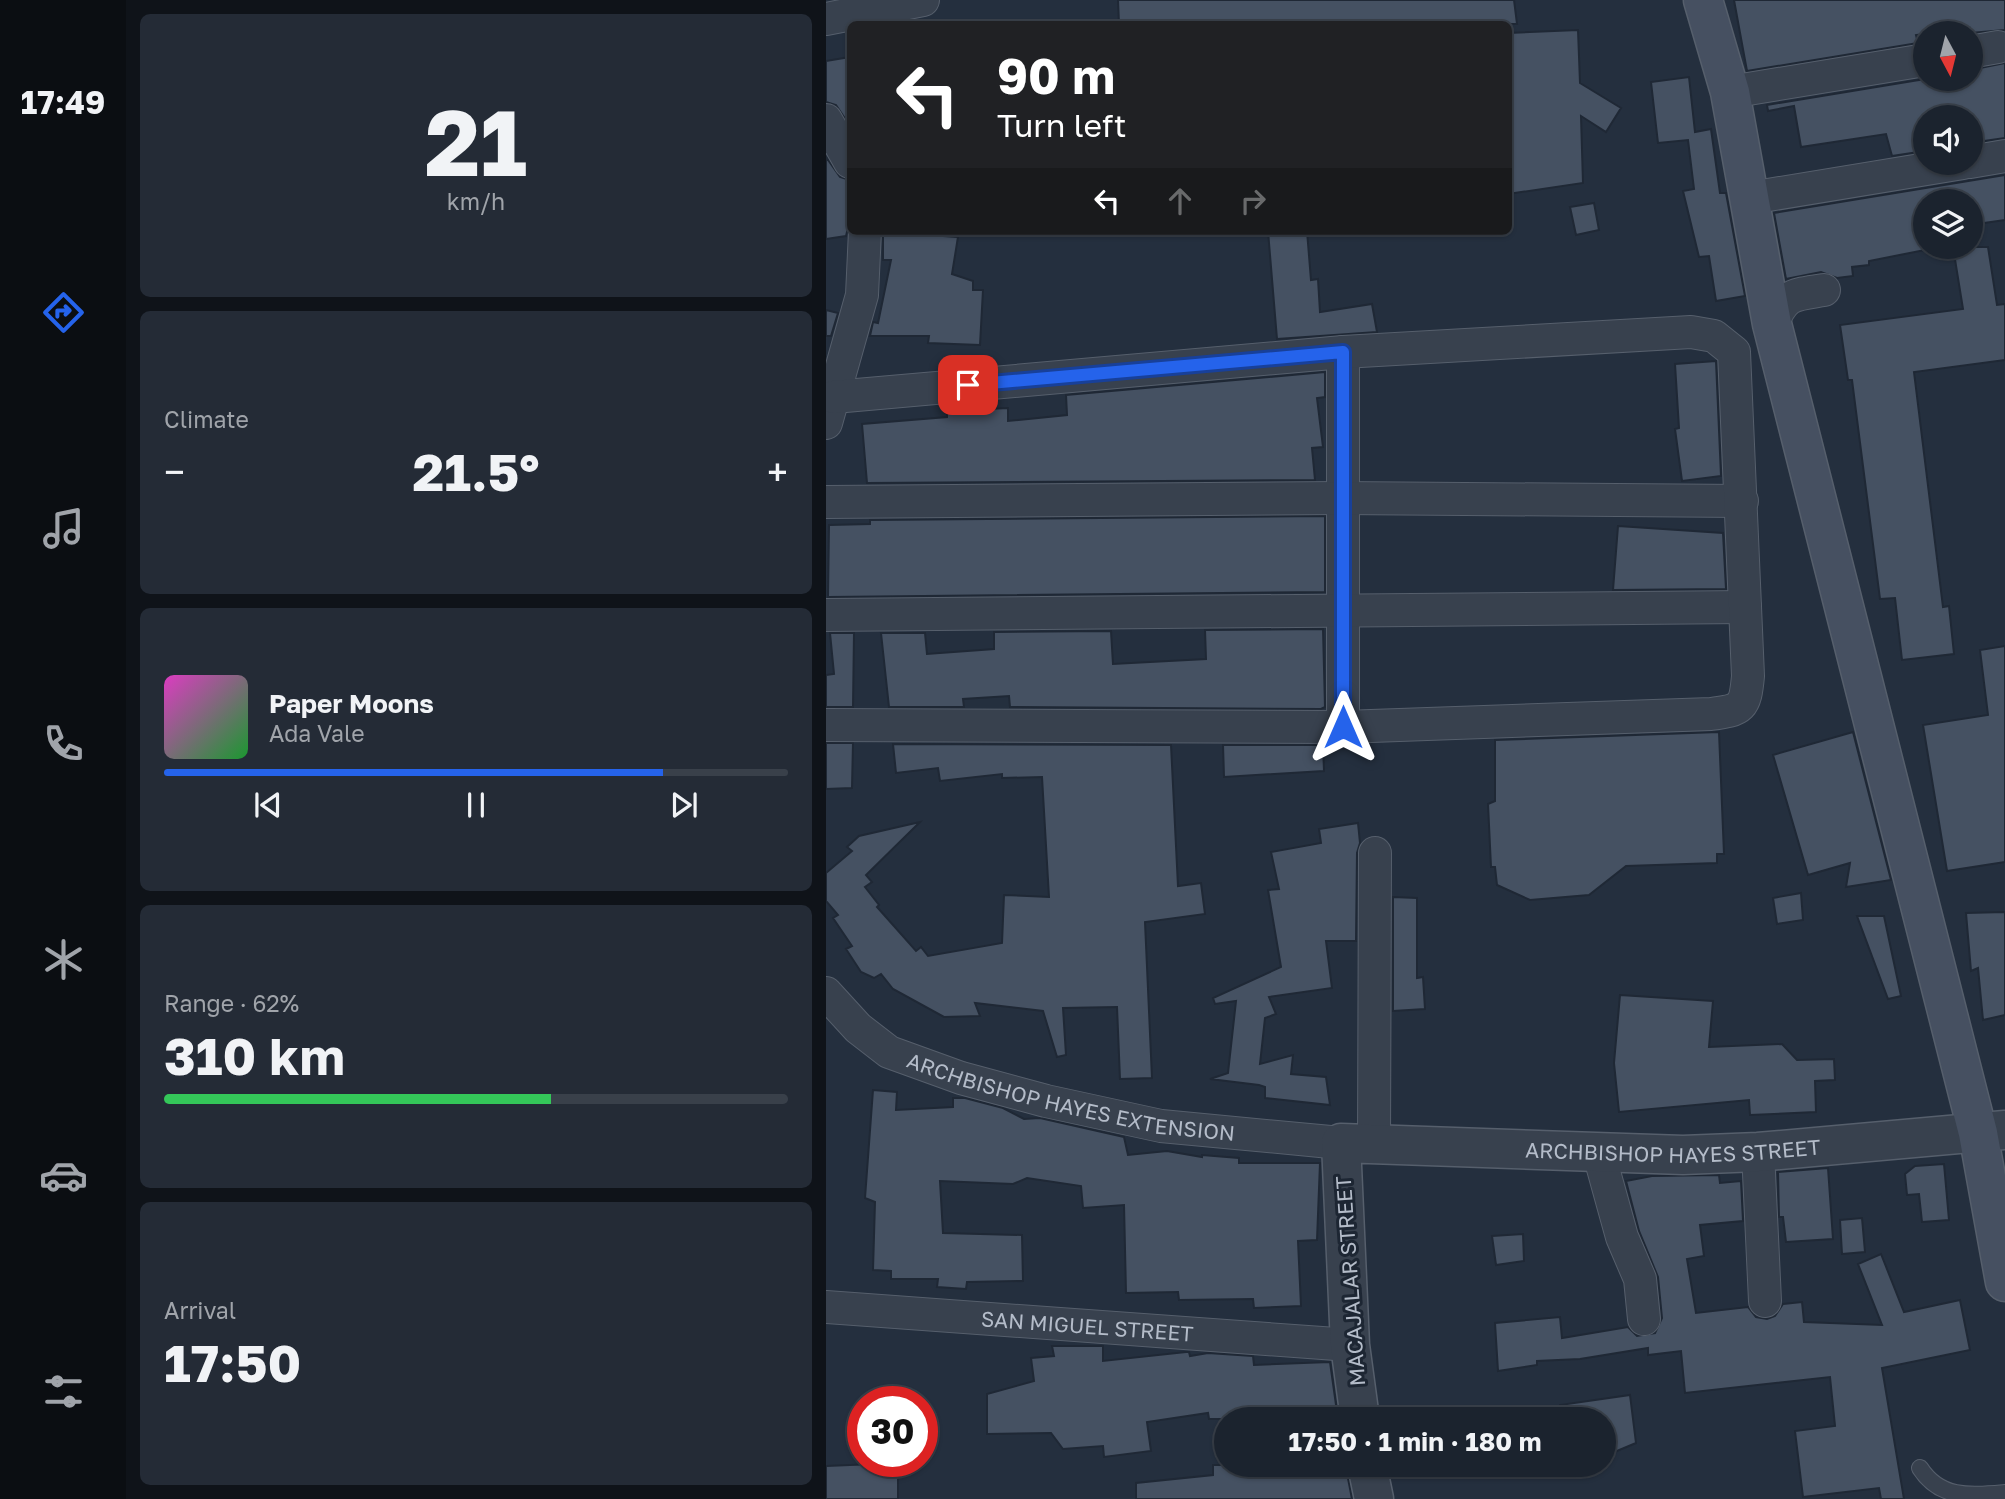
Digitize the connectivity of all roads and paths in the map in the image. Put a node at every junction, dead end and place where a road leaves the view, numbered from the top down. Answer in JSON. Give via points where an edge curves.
{"nodes":[{"id":1,"x":923,"y":0,"type":"edge"},
{"id":2,"x":1703,"y":0,"type":"edge"},
{"id":3,"x":831,"y":12,"type":"edge"},
{"id":4,"x":1913,"y":62,"type":"edge"},
{"id":5,"x":1730,"y":92,"type":"junction"},
{"id":6,"x":826,"y":120,"type":"edge"},
{"id":7,"x":2005,"y":156,"type":"edge"},
{"id":8,"x":847,"y":157,"type":"edge"},
{"id":9,"x":1983,"y":160,"type":"edge"},
{"id":10,"x":1913,"y":171,"type":"edge"},
{"id":11,"x":1750,"y":198,"type":"junction"},
{"id":12,"x":866,"y":235,"type":"edge"},
{"id":13,"x":1825,"y":290,"type":"dead end"},
{"id":14,"x":1772,"y":324,"type":"junction"},
{"id":15,"x":1343,"y":352,"type":"junction"},
{"id":16,"x":830,"y":410,"type":"edge"},
{"id":17,"x":1341,"y":498,"type":"junction"},
{"id":18,"x":1742,"y":501,"type":"junction"},
{"id":19,"x":826,"y":502,"type":"edge"},
{"id":20,"x":1745,"y":607,"type":"junction"},
{"id":21,"x":1343,"y":613,"type":"junction"},
{"id":22,"x":826,"y":615,"type":"edge"},
{"id":23,"x":826,"y":725,"type":"edge"},
{"id":24,"x":1343,"y":727,"type":"junction"},
{"id":25,"x":1375,"y":853,"type":"dead end"},
{"id":26,"x":826,"y":993,"type":"edge"},
{"id":27,"x":1991,"y":1131,"type":"edge"},
{"id":28,"x":1357,"y":1144,"type":"junction"},
{"id":29,"x":1758,"y":1152,"type":"junction"},
{"id":30,"x":1600,"y":1154,"type":"junction"},
{"id":31,"x":2005,"y":1282,"type":"edge"},
{"id":32,"x":1765,"y":1301,"type":"dead end"},
{"id":33,"x":826,"y":1307,"type":"edge"},
{"id":34,"x":1644,"y":1319,"type":"dead end"},
{"id":35,"x":1350,"y":1345,"type":"junction"},
{"id":36,"x":1358,"y":1407,"type":"edge"},
{"id":37,"x":1920,"y":1468,"type":"dead end"},
{"id":38,"x":1369,"y":1477,"type":"edge"},
{"id":39,"x":2005,"y":1493,"type":"edge"},
{"id":40,"x":1374,"y":1499,"type":"edge"}],
"edges":[{"from":1,"to":3,"type":"street"},
{"from":2,"to":5,"type":"main road"},
{"from":4,"to":5,"type":"street"},
{"from":5,"to":11,"type":"main road"},
{"from":6,"to":8,"type":"street"},
{"from":7,"to":9,"type":"street"},
{"from":10,"to":11,"type":"street"},
{"from":11,"to":14,"type":"main road"},
{"from":12,"to":16,"type":"street","via":[[862,295]]},
{"from":13,"to":14,"type":"street","via":[[1798,294],[1781,303]]},
{"from":14,"to":27,"type":"main road"},
{"from":15,"to":16,"type":"street"},
{"from":15,"to":17,"type":"street"},
{"from":15,"to":18,"type":"street","via":[[1690,332],[1714,336],[1734,352]]},
{"from":17,"to":18,"type":"street"},
{"from":17,"to":19,"type":"street"},
{"from":17,"to":21,"type":"street"},
{"from":18,"to":20,"type":"street"},
{"from":20,"to":21,"type":"street"},
{"from":20,"to":24,"type":"street","via":[[1746,700],[1735,711]]},
{"from":21,"to":22,"type":"street"},
{"from":21,"to":24,"type":"street"},
{"from":23,"to":24,"type":"street"},
{"from":25,"to":28,"type":"street"},
{"from":26,"to":28,"type":"street","name":"ARCHBISHOP HAYES EXTENSION","via":[[858,1028],[889,1052],[961,1078],[1161,1126]]},
{"from":27,"to":29,"type":"street","name":"ARCHBISHOP HAYES STREET"},
{"from":27,"to":31,"type":"main road"},
{"from":28,"to":30,"type":"street","name":"ARCHBISHOP HAYES STREET"},
{"from":28,"to":35,"type":"street","name":"MACAJALAR STREET"},
{"from":29,"to":30,"type":"street","name":"ARCHBISHOP HAYES STREET"},
{"from":29,"to":32,"type":"street"},
{"from":30,"to":34,"type":"street","via":[[1622,1237],[1640,1279]]},
{"from":33,"to":35,"type":"street","name":"SAN MIGUEL STREET"},
{"from":35,"to":36,"type":"street","name":"MACAJALAR STREET"},
{"from":37,"to":39,"type":"lane","via":[[1928,1483],[1941,1493],[1963,1497]]},
{"from":38,"to":40,"type":"street"}]}
